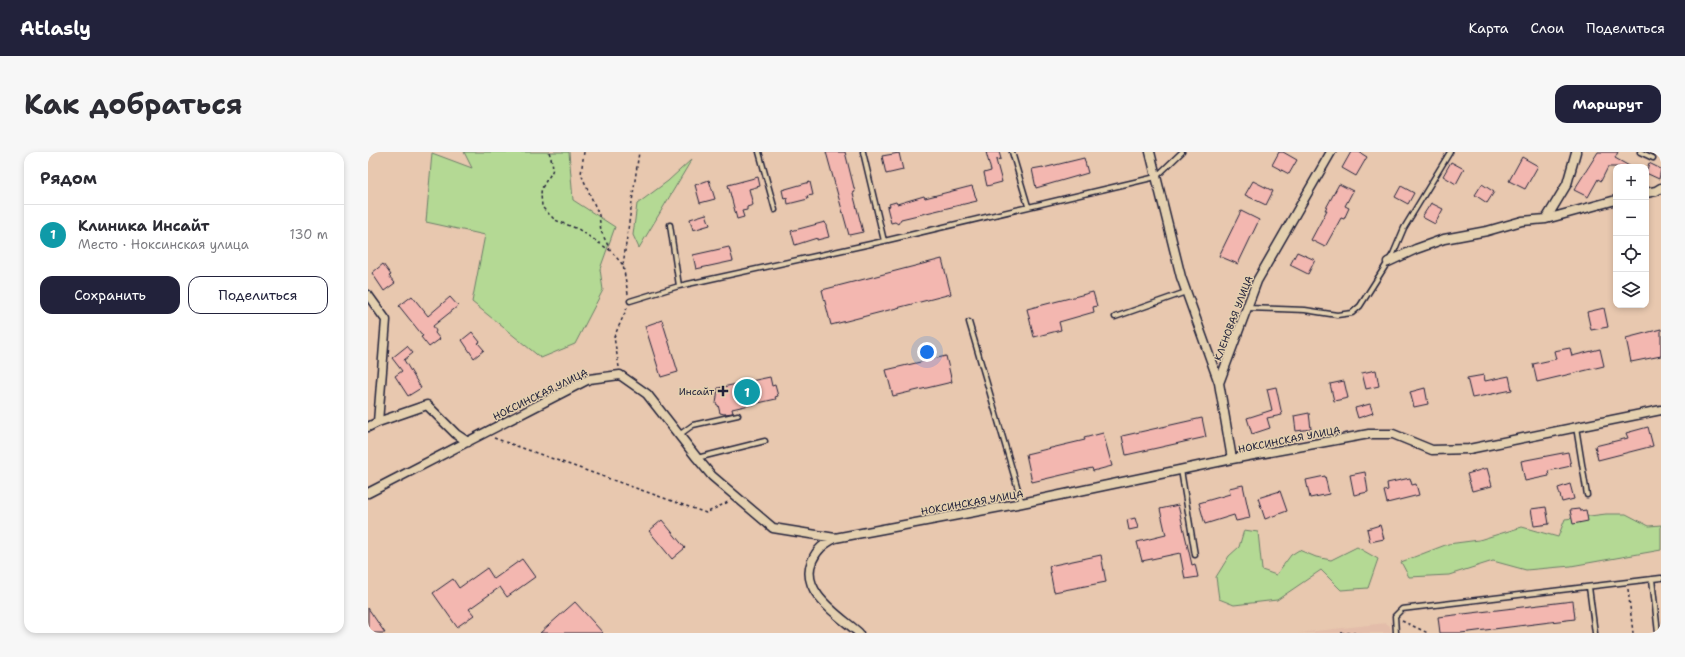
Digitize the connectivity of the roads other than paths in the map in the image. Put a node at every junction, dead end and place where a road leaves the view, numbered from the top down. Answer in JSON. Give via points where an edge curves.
{"nodes":[{"id":1,"x":759,"y":152,"type":"edge"},
{"id":2,"x":863,"y":152,"type":"edge"},
{"id":3,"x":1012,"y":152,"type":"edge"},
{"id":4,"x":1150,"y":152,"type":"edge"},
{"id":5,"x":1182,"y":152,"type":"edge"},
{"id":6,"x":1331,"y":152,"type":"edge"},
{"id":7,"x":1450,"y":152,"type":"edge"},
{"id":8,"x":1576,"y":152,"type":"edge"},
{"id":9,"x":1640,"y":152,"type":"edge"},
{"id":10,"x":1653,"y":158,"type":"dead end"},
{"id":11,"x":1156,"y":177,"type":"junction"},
{"id":12,"x":1661,"y":188,"type":"edge"},
{"id":13,"x":1649,"y":192,"type":"edge"},
{"id":14,"x":1613,"y":201,"type":"edge"},
{"id":15,"x":1028,"y":206,"type":"junction"},
{"id":16,"x":775,"y":210,"type":"dead end"},
{"id":17,"x":1546,"y":219,"type":"junction"},
{"id":18,"x":670,"y":225,"type":"dead end"},
{"id":19,"x":884,"y":241,"type":"junction"},
{"id":20,"x":1388,"y":262,"type":"junction"},
{"id":21,"x":679,"y":286,"type":"junction"},
{"id":22,"x":1186,"y":292,"type":"junction"},
{"id":23,"x":368,"y":295,"type":"edge"},
{"id":24,"x":630,"y":301,"type":"road end"},
{"id":25,"x":1247,"y":308,"type":"junction"},
{"id":26,"x":1115,"y":317,"type":"dead end"},
{"id":27,"x":969,"y":322,"type":"dead end"},
{"id":28,"x":1219,"y":383,"type":"junction"},
{"id":29,"x":1661,"y":410,"type":"edge"},
{"id":30,"x":738,"y":415,"type":"dead end"},
{"id":31,"x":378,"y":422,"type":"junction"},
{"id":32,"x":368,"y":427,"type":"edge"},
{"id":33,"x":1576,"y":427,"type":"junction"},
{"id":34,"x":679,"y":434,"type":"junction"},
{"id":35,"x":764,"y":441,"type":"dead end"},
{"id":36,"x":468,"y":442,"type":"junction"},
{"id":37,"x":697,"y":458,"type":"junction"},
{"id":38,"x":1232,"y":459,"type":"junction"},
{"id":39,"x":1181,"y":470,"type":"junction"},
{"id":40,"x":368,"y":494,"type":"edge"},
{"id":41,"x":1588,"y":495,"type":"dead end"},
{"id":42,"x":1022,"y":503,"type":"junction"},
{"id":43,"x":835,"y":538,"type":"junction"},
{"id":44,"x":1195,"y":555,"type":"dead end"},
{"id":45,"x":1661,"y":578,"type":"edge"},
{"id":46,"x":1652,"y":579,"type":"junction"},
{"id":47,"x":1589,"y":587,"type":"junction"},
{"id":48,"x":859,"y":633,"type":"edge"},
{"id":49,"x":1396,"y":633,"type":"edge"},
{"id":50,"x":1594,"y":633,"type":"edge"},
{"id":51,"x":1658,"y":633,"type":"edge"}],
"edges":[{"from":1,"to":16,"type":"lane"},
{"from":2,"to":19,"type":"lane"},
{"from":3,"to":15,"type":"lane"},
{"from":4,"to":11,"type":"street"},
{"from":5,"to":11,"type":"lane"},
{"from":6,"to":25,"type":"street","name":"КЛЕНОВАЯ УЛИЦА","via":[[1257,281]]},
{"from":7,"to":20,"type":"lane","via":[[1404,228],[1394,254]]},
{"from":8,"to":17,"type":"street","via":[[1568,184]]},
{"from":9,"to":10,"type":"lane"},
{"from":11,"to":15,"type":"lane"},
{"from":11,"to":22,"type":"street"},
{"from":12,"to":13,"type":"street"},
{"from":14,"to":17,"type":"street"},
{"from":15,"to":19,"type":"lane"},
{"from":17,"to":20,"type":"street","via":[[1522,221],[1444,240]]},
{"from":18,"to":21,"type":"lane"},
{"from":19,"to":21,"type":"lane"},
{"from":20,"to":25,"type":"lane","via":[[1360,306],[1352,313],[1337,315],[1305,310]]},
{"from":21,"to":24,"type":"lane"},
{"from":22,"to":26,"type":"lane"},
{"from":22,"to":28,"type":"street"},
{"from":23,"to":31,"type":"street","via":[[386,320]]},
{"from":25,"to":28,"type":"street","name":"КЛЕНОВАЯ УЛИЦА"},
{"from":27,"to":42,"type":"lane"},
{"from":28,"to":38,"type":"street"},
{"from":29,"to":33,"type":"street","name":"НОКСИНСКАЯ УЛИЦА"},
{"from":30,"to":34,"type":"lane","via":[[694,425]]},
{"from":31,"to":32,"type":"street"},
{"from":31,"to":36,"type":"street","via":[[427,405],[456,434]]},
{"from":33,"to":38,"type":"street","name":"НОКСИНСКАЯ УЛИЦА","via":[[1469,449],[1432,450],[1393,434],[1369,434]]},
{"from":33,"to":41,"type":"lane"},
{"from":34,"to":36,"type":"street","name":"НОКСИНСКАЯ УЛИЦА","via":[[647,394],[620,375],[589,379]]},
{"from":34,"to":37,"type":"street","name":"НОКСИНСКАЯ УЛИЦА"},
{"from":35,"to":37,"type":"lane"},
{"from":36,"to":40,"type":"street","name":"НОКСИНСКАЯ УЛИЦА"},
{"from":37,"to":43,"type":"street","name":"НОКСИНСКАЯ УЛИЦА","via":[[712,476],[772,528]]},
{"from":38,"to":39,"type":"street","name":"НОКСИНСКАЯ УЛИЦА"},
{"from":39,"to":42,"type":"street","name":"НОКСИНСКАЯ УЛИЦА"},
{"from":39,"to":44,"type":"lane"},
{"from":42,"to":43,"type":"street","name":"НОКСИНСКАЯ УЛИЦА"},
{"from":43,"to":48,"type":"street","via":[[823,545],[815,554],[810,565],[811,584],[820,599]]},
{"from":45,"to":46,"type":"lane"},
{"from":46,"to":47,"type":"lane"},
{"from":46,"to":51,"type":"lane"},
{"from":47,"to":49,"type":"lane","via":[[1402,609],[1396,613],[1394,619]]},
{"from":47,"to":50,"type":"lane"}]}
